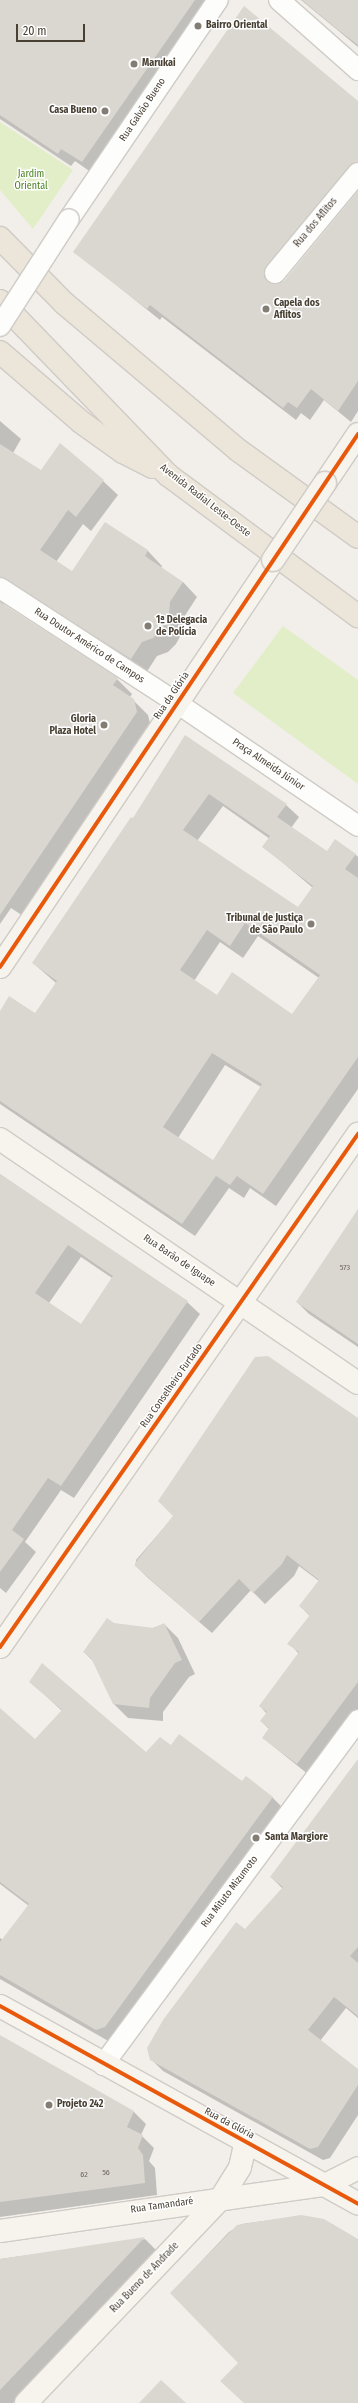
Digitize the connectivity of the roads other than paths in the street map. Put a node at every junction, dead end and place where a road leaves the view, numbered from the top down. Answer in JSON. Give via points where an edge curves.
{"nodes":[{"id":1,"x":218,"y":0,"type":"edge"},
{"id":2,"x":278,"y":0,"type":"edge"},
{"id":3,"x":358,"y":70,"type":"edge"},
{"id":4,"x":358,"y":174,"type":"edge"},
{"id":5,"x":0,"y":238,"type":"edge"},
{"id":6,"x":275,"y":274,"type":"dead end"},
{"id":7,"x":0,"y":301,"type":"edge"},
{"id":8,"x":0,"y":326,"type":"edge"},
{"id":9,"x":0,"y":352,"type":"edge"},
{"id":10,"x":356,"y":436,"type":"edge"},
{"id":11,"x":168,"y":475,"type":"junction"},
{"id":12,"x":358,"y":537,"type":"edge"},
{"id":13,"x":0,"y":588,"type":"edge"},
{"id":14,"x":358,"y":616,"type":"edge"},
{"id":15,"x":177,"y":703,"type":"junction"},
{"id":16,"x":358,"y":826,"type":"edge"},
{"id":17,"x":0,"y":967,"type":"edge"},
{"id":18,"x":358,"y":1134,"type":"edge"},
{"id":19,"x":0,"y":1139,"type":"edge"},
{"id":20,"x":240,"y":1303,"type":"junction"},
{"id":21,"x":358,"y":1382,"type":"edge"},
{"id":22,"x":0,"y":1647,"type":"edge"},
{"id":23,"x":358,"y":1720,"type":"edge"},
{"id":24,"x":0,"y":2006,"type":"edge"},
{"id":25,"x":103,"y":2065,"type":"junction"},
{"id":26,"x":246,"y":2142,"type":"junction"},
{"id":27,"x":358,"y":2168,"type":"edge"},
{"id":28,"x":325,"y":2184,"type":"junction"},
{"id":29,"x":221,"y":2198,"type":"junction"},
{"id":30,"x":358,"y":2204,"type":"edge"},
{"id":31,"x":0,"y":2231,"type":"edge"},
{"id":32,"x":26,"y":2403,"type":"edge"}],
"edges":[{"from":1,"to":8,"type":"street","name":"Rua Galvão Bueno","bridge":true,"via":[[69,219]]},
{"from":2,"to":3,"type":"street"},
{"from":4,"to":6,"type":"street","name":"Rua dos Aflitos"},
{"from":5,"to":12,"type":"highway","via":[[64,303],[238,450]]},
{"from":7,"to":11,"type":"highway","name":"Avenida Radial Leste-Oeste"},
{"from":9,"to":11,"type":"highway","via":[[81,422],[123,452]]},
{"from":10,"to":15,"type":"street","name":"Rua da Glória","bridge":true},
{"from":11,"to":14,"type":"highway","name":"Avenida Radial Leste-Oeste"},
{"from":13,"to":15,"type":"street","name":"Rua Doutor Américo de Campos"},
{"from":15,"to":16,"type":"street","name":"Praça Almeida Júnior"},
{"from":15,"to":17,"type":"street","name":"Rua da Glória"},
{"from":18,"to":20,"type":"street","name":"Rua Conselheiro Furtado"},
{"from":19,"to":20,"type":"street","name":"Rua Barão de Iguape"},
{"from":20,"to":21,"type":"street","name":"Rua Barão de Iguape"},
{"from":20,"to":22,"type":"street","name":"Rua Conselheiro Furtado"},
{"from":23,"to":25,"type":"street","name":"Rua Mituto Mizumoto"},
{"from":24,"to":25,"type":"street","name":"Rua da Glória"},
{"from":25,"to":26,"type":"street","name":"Rua da Glória"},
{"from":26,"to":28,"type":"street","name":"Rua da Glória"},
{"from":26,"to":29,"type":"street","name":"Rua Bueno de Andrade","via":[[240,2167]]},
{"from":27,"to":28,"type":"street","name":"Rua Tamandaré"},
{"from":28,"to":29,"type":"street","name":"Rua Tamandaré","via":[[266,2194]]},
{"from":28,"to":30,"type":"street","name":"Rua da Glória"},
{"from":29,"to":31,"type":"street","name":"Rua Tamandaré"},
{"from":29,"to":32,"type":"street","name":"Rua Bueno de Andrade"}]}
